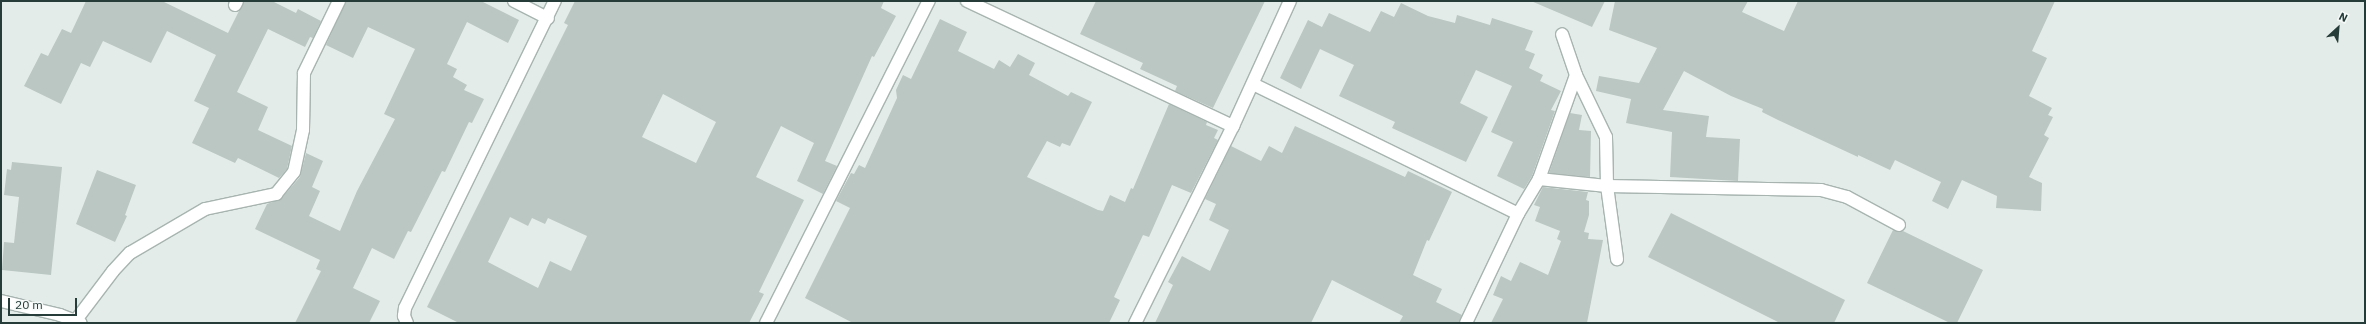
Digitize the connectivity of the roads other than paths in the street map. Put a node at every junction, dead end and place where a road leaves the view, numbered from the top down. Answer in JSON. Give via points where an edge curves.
{"nodes":[{"id":1,"x":339,"y":1,"type":"edge"},
{"id":2,"x":514,"y":1,"type":"edge"},
{"id":3,"x":555,"y":1,"type":"edge"},
{"id":4,"x":929,"y":1,"type":"edge"},
{"id":5,"x":967,"y":1,"type":"edge"},
{"id":6,"x":1290,"y":1,"type":"edge"},
{"id":7,"x":548,"y":18,"type":"junction"},
{"id":8,"x":1562,"y":34,"type":"dead end"},
{"id":9,"x":1576,"y":75,"type":"junction"},
{"id":10,"x":1253,"y":84,"type":"junction"},
{"id":11,"x":1233,"y":126,"type":"junction"},
{"id":12,"x":1539,"y":178,"type":"junction"},
{"id":13,"x":1607,"y":186,"type":"junction"},
{"id":14,"x":1518,"y":214,"type":"junction"},
{"id":15,"x":1898,"y":225,"type":"dead end"},
{"id":16,"x":1617,"y":259,"type":"dead end"},
{"id":17,"x":1,"y":301,"type":"edge"},
{"id":18,"x":79,"y":322,"type":"edge"},
{"id":19,"x":407,"y":323,"type":"edge"},
{"id":20,"x":766,"y":323,"type":"edge"},
{"id":21,"x":1135,"y":323,"type":"edge"},
{"id":22,"x":1466,"y":323,"type":"edge"}],
"edges":[{"from":1,"to":18,"type":"street","via":[[304,73],[303,130],[294,172],[276,194],[205,209],[130,254],[113,271]]},
{"from":2,"to":7,"type":"street"},
{"from":3,"to":7,"type":"street"},
{"from":4,"to":20,"type":"street"},
{"from":5,"to":11,"type":"street"},
{"from":6,"to":10,"type":"street"},
{"from":7,"to":19,"type":"street","via":[[405,308],[404,316]]},
{"from":8,"to":9,"type":"street"},
{"from":9,"to":12,"type":"street"},
{"from":9,"to":13,"type":"street","via":[[1606,137]]},
{"from":10,"to":11,"type":"street"},
{"from":10,"to":14,"type":"street"},
{"from":11,"to":21,"type":"street"},
{"from":12,"to":13,"type":"street"},
{"from":12,"to":14,"type":"street"},
{"from":13,"to":15,"type":"street","via":[[1821,190],[1847,197]]},
{"from":13,"to":16,"type":"street"},
{"from":14,"to":22,"type":"street"},
{"from":17,"to":18,"type":"street"}]}
